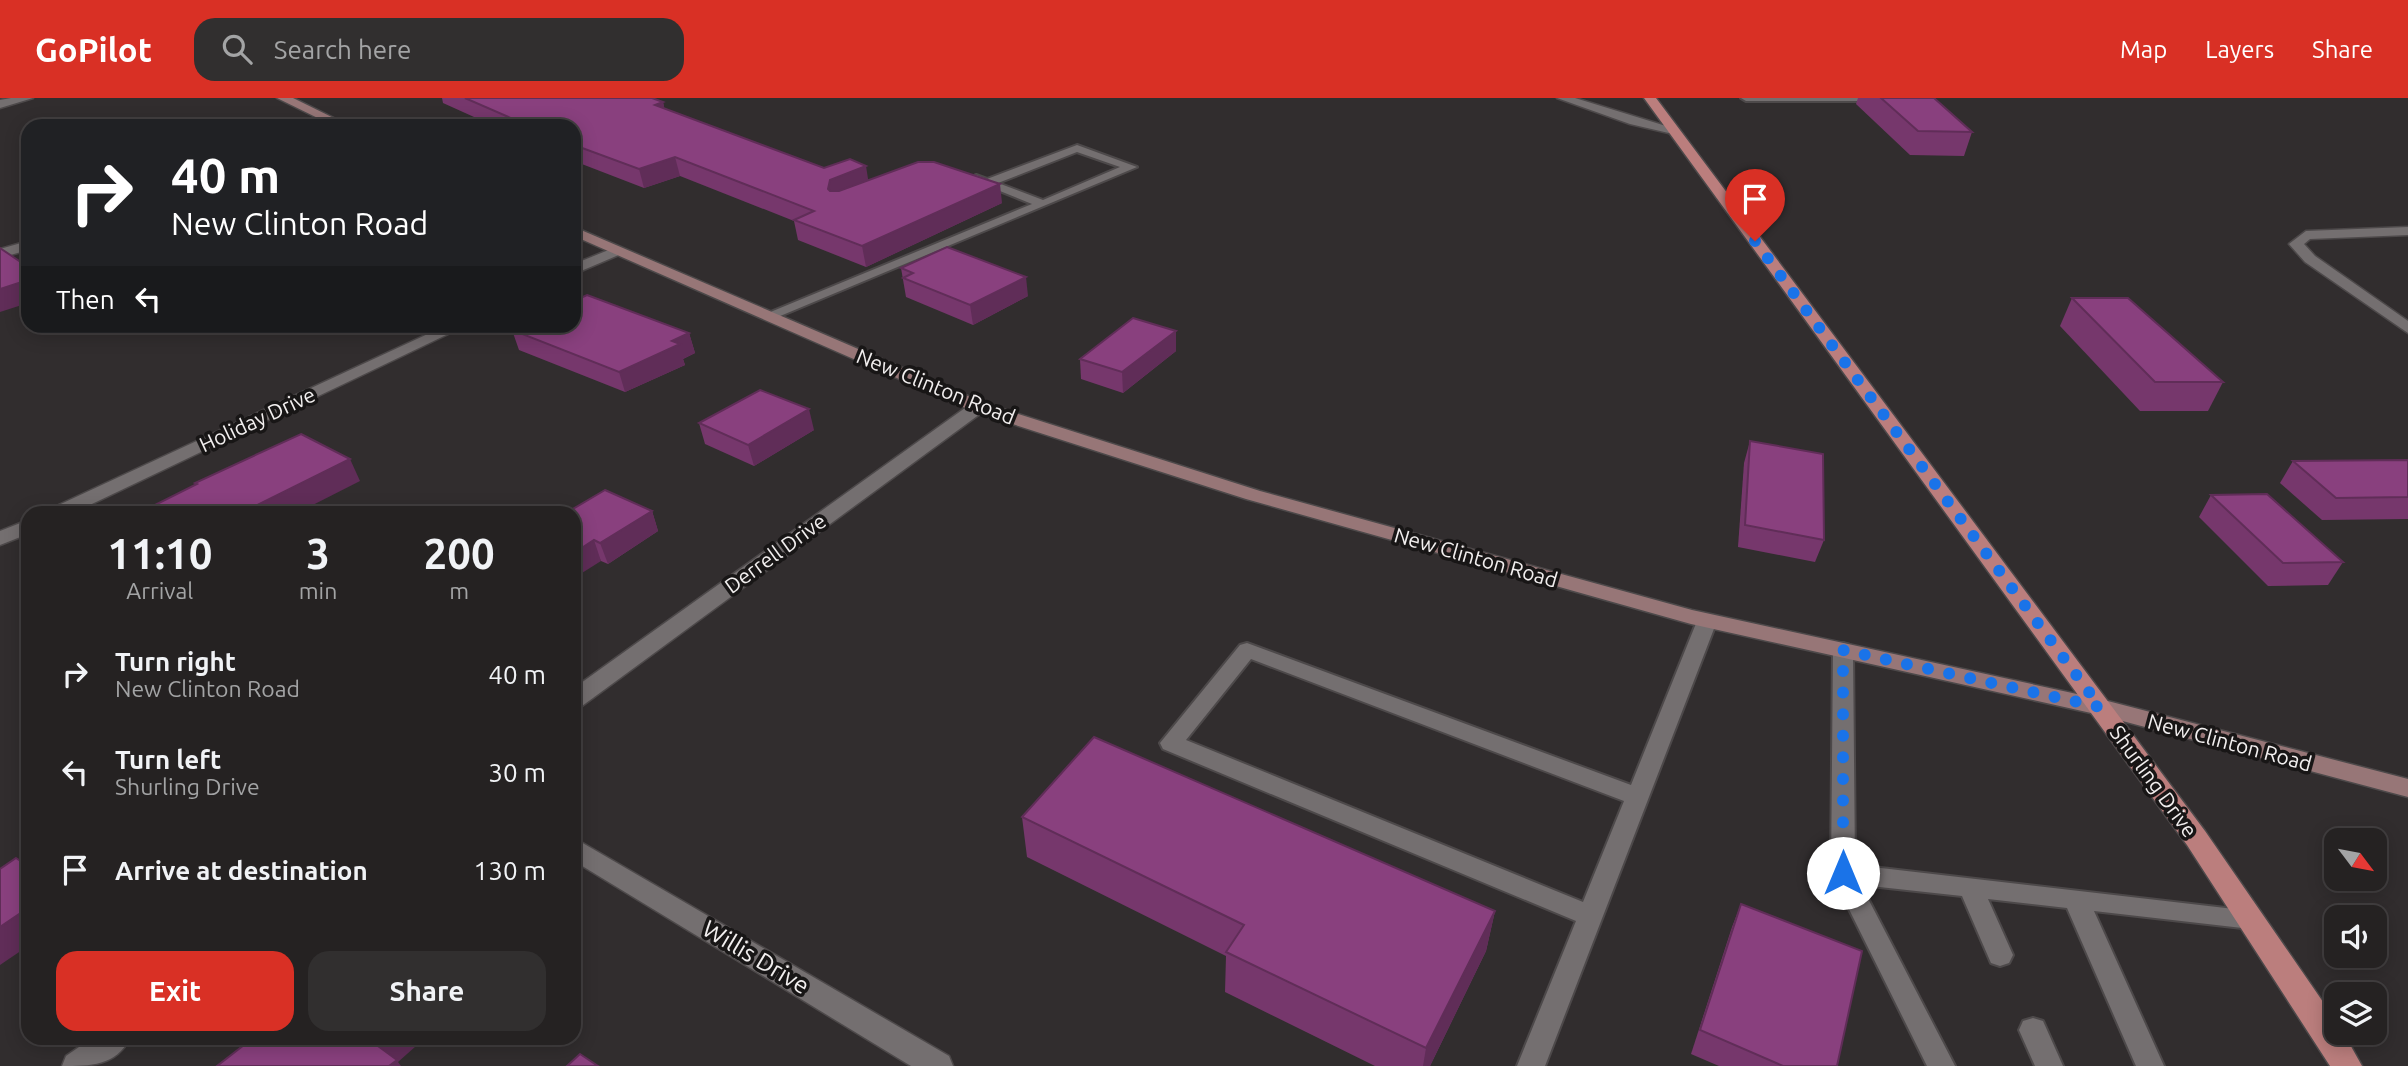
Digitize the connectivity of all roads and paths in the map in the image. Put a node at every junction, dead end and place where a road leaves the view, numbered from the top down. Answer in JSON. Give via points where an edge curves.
{"nodes":[{"id":1,"x":27,"y":98,"type":"edge"},
{"id":2,"x":283,"y":98,"type":"edge"},
{"id":3,"x":1563,"y":98,"type":"edge"},
{"id":4,"x":1650,"y":98,"type":"edge"},
{"id":5,"x":1746,"y":98,"type":"edge"},
{"id":6,"x":1869,"y":98,"type":"edge"},
{"id":7,"x":0,"y":104,"type":"edge"},
{"id":8,"x":329,"y":119,"type":"edge"},
{"id":9,"x":1673,"y":130,"type":"junction"},
{"id":10,"x":962,"y":174,"type":"edge"},
{"id":11,"x":988,"y":183,"type":"junction"},
{"id":12,"x":1043,"y":204,"type":"junction"},
{"id":13,"x":2408,"y":231,"type":"edge"},
{"id":14,"x":581,"y":234,"type":"edge"},
{"id":15,"x":21,"y":247,"type":"edge"},
{"id":16,"x":616,"y":251,"type":"junction"},
{"id":17,"x":0,"y":254,"type":"edge"},
{"id":18,"x":581,"y":267,"type":"edge"},
{"id":19,"x":768,"y":316,"type":"junction"},
{"id":20,"x":2408,"y":328,"type":"edge"},
{"id":21,"x":442,"y":333,"type":"edge"},
{"id":22,"x":978,"y":407,"type":"junction"},
{"id":23,"x":72,"y":506,"type":"edge"},
{"id":24,"x":21,"y":529,"type":"edge"},
{"id":25,"x":0,"y":539,"type":"edge"},
{"id":26,"x":1707,"y":621,"type":"junction"},
{"id":27,"x":1843,"y":650,"type":"junction"},
{"id":28,"x":581,"y":695,"type":"edge"},
{"id":29,"x":2100,"y":707,"type":"junction"},
{"id":30,"x":2408,"y":788,"type":"edge"},
{"id":31,"x":1636,"y":796,"type":"junction"},
{"id":32,"x":581,"y":852,"type":"edge"},
{"id":33,"x":1843,"y":873,"type":"junction"},
{"id":34,"x":1970,"y":887,"type":"junction"},
{"id":35,"x":2076,"y":900,"type":"junction"},
{"id":36,"x":1590,"y":916,"type":"junction"},
{"id":37,"x":2251,"y":919,"type":"junction"},
{"id":38,"x":2000,"y":955,"type":"dead end"},
{"id":39,"x":2033,"y":1030,"type":"dead end"},
{"id":40,"x":106,"y":1045,"type":"edge"},
{"id":41,"x":77,"y":1066,"type":"edge"},
{"id":42,"x":938,"y":1066,"type":"edge"},
{"id":43,"x":1531,"y":1066,"type":"edge"},
{"id":44,"x":1941,"y":1066,"type":"edge"},
{"id":45,"x":2049,"y":1066,"type":"edge"},
{"id":46,"x":2151,"y":1066,"type":"edge"},
{"id":47,"x":2347,"y":1066,"type":"edge"}],
"edges":[{"from":1,"to":7,"type":"street"},
{"from":2,"to":8,"type":"street"},
{"from":3,"to":9,"type":"street"},
{"from":4,"to":9,"type":"main road","name":"Shurling Drive"},
{"from":5,"to":6,"type":"lane"},
{"from":9,"to":29,"type":"main road","name":"Shurling Drive"},
{"from":10,"to":11,"type":"lane"},
{"from":11,"to":12,"type":"lane"},
{"from":11,"to":12,"type":"lane","via":[[1077,148],[1131,167]]},
{"from":12,"to":19,"type":"lane"},
{"from":13,"to":20,"type":"street","via":[[2306,235],[2296,244],[2310,259]]},
{"from":14,"to":16,"type":"street","name":"New Clinton Road"},
{"from":15,"to":17,"type":"street"},
{"from":16,"to":18,"type":"street"},
{"from":16,"to":19,"type":"street","name":"New Clinton Road"},
{"from":19,"to":22,"type":"street","name":"New Clinton Road"},
{"from":21,"to":23,"type":"street","name":"Holiday Drive"},
{"from":22,"to":26,"type":"street","name":"New Clinton Road","via":[[1253,495]]},
{"from":22,"to":28,"type":"street","name":"Derrell Drive"},
{"from":24,"to":25,"type":"street"},
{"from":26,"to":27,"type":"street","name":"New Clinton Road"},
{"from":26,"to":31,"type":"lane"},
{"from":27,"to":29,"type":"street","name":"New Clinton Road"},
{"from":27,"to":33,"type":"lane"},
{"from":29,"to":30,"type":"street","name":"New Clinton Road"},
{"from":29,"to":37,"type":"main road","name":"Shurling Drive"},
{"from":31,"to":36,"type":"lane"},
{"from":31,"to":36,"type":"lane","via":[[1247,650],[1171,743]]},
{"from":32,"to":42,"type":"street","name":"Willis Drive"},
{"from":33,"to":34,"type":"lane"},
{"from":33,"to":44,"type":"lane"},
{"from":34,"to":35,"type":"lane"},
{"from":34,"to":38,"type":"lane"},
{"from":35,"to":37,"type":"lane"},
{"from":35,"to":46,"type":"lane"},
{"from":36,"to":43,"type":"lane"},
{"from":37,"to":47,"type":"main road","name":"Shurling Drive"},
{"from":39,"to":45,"type":"lane"},
{"from":40,"to":41,"type":"street"}]}
